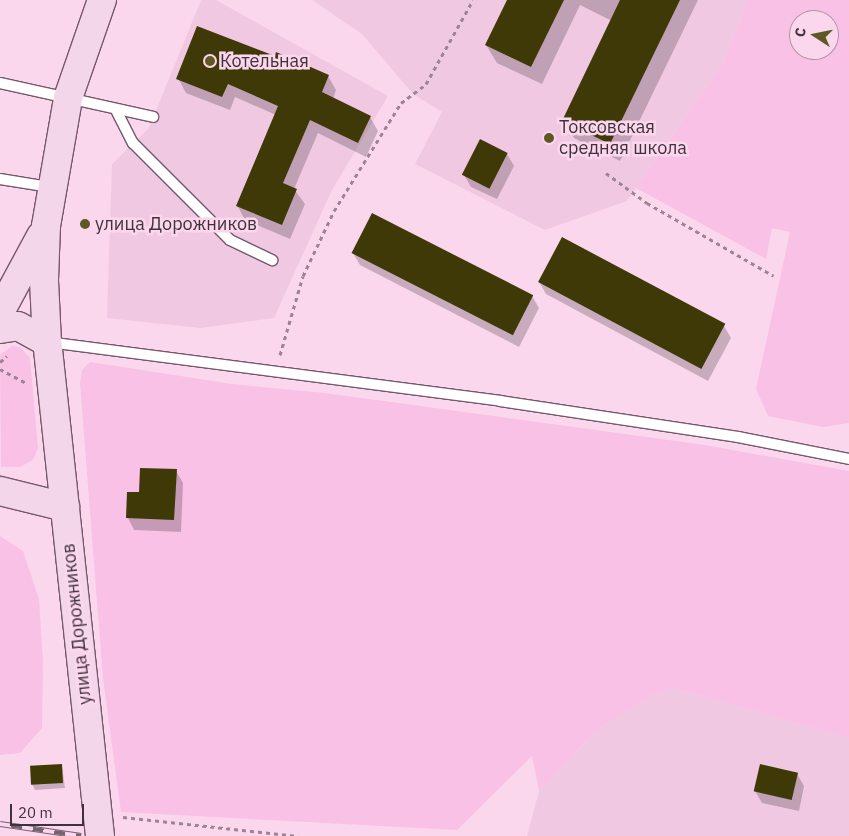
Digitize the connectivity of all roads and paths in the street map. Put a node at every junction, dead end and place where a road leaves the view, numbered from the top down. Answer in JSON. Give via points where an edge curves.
{"nodes":[{"id":1,"x":102,"y":0,"type":"edge"},
{"id":2,"x":473,"y":0,"type":"edge"},
{"id":3,"x":0,"y":83,"type":"edge"},
{"id":4,"x":68,"y":98,"type":"junction"},
{"id":5,"x":117,"y":112,"type":"junction"},
{"id":6,"x":153,"y":117,"type":"dead end"},
{"id":7,"x":606,"y":173,"type":"dead end"},
{"id":8,"x":0,"y":179,"type":"edge"},
{"id":9,"x":51,"y":187,"type":"junction"},
{"id":10,"x":46,"y":226,"type":"junction"},
{"id":11,"x":272,"y":260,"type":"dead end"},
{"id":12,"x":774,"y":276,"type":"dead end"},
{"id":13,"x":0,"y":312,"type":"edge"},
{"id":14,"x":0,"y":329,"type":"edge"},
{"id":15,"x":47,"y":342,"type":"junction"},
{"id":16,"x":0,"y":369,"type":"edge"},
{"id":17,"x":276,"y":369,"type":"junction"},
{"id":18,"x":29,"y":384,"type":"dead end"},
{"id":19,"x":849,"y":459,"type":"edge"},
{"id":20,"x":0,"y":491,"type":"edge"},
{"id":21,"x":65,"y":507,"type":"junction"},
{"id":22,"x":99,"y":825,"type":"edge"},
{"id":23,"x":298,"y":836,"type":"edge"}],
"edges":[{"from":1,"to":4,"type":"main road","name":"улица Дорожников"},
{"from":2,"to":17,"type":"path","via":[[426,84],[401,103],[334,211],[303,276]]},
{"from":3,"to":4,"type":"lane"},
{"from":4,"to":5,"type":"lane"},
{"from":4,"to":9,"type":"main road","name":"улица Дорожников"},
{"from":5,"to":6,"type":"lane"},
{"from":5,"to":11,"type":"lane","via":[[133,143],[230,240]]},
{"from":7,"to":12,"type":"path","via":[[647,203]]},
{"from":8,"to":9,"type":"lane"},
{"from":9,"to":10,"type":"main road","name":"улица Дорожников"},
{"from":10,"to":13,"type":"main road"},
{"from":10,"to":15,"type":"main road","name":"улица Дорожников"},
{"from":14,"to":15,"type":"main road","via":[[18,326]]},
{"from":15,"to":17,"type":"lane"},
{"from":15,"to":21,"type":"main road","name":"улица Дорожников"},
{"from":16,"to":18,"type":"path"},
{"from":17,"to":19,"type":"lane","via":[[728,435]]},
{"from":20,"to":21,"type":"main road"},
{"from":21,"to":22,"type":"main road","name":"улица Дорожников"},
{"from":22,"to":23,"type":"path"}]}
